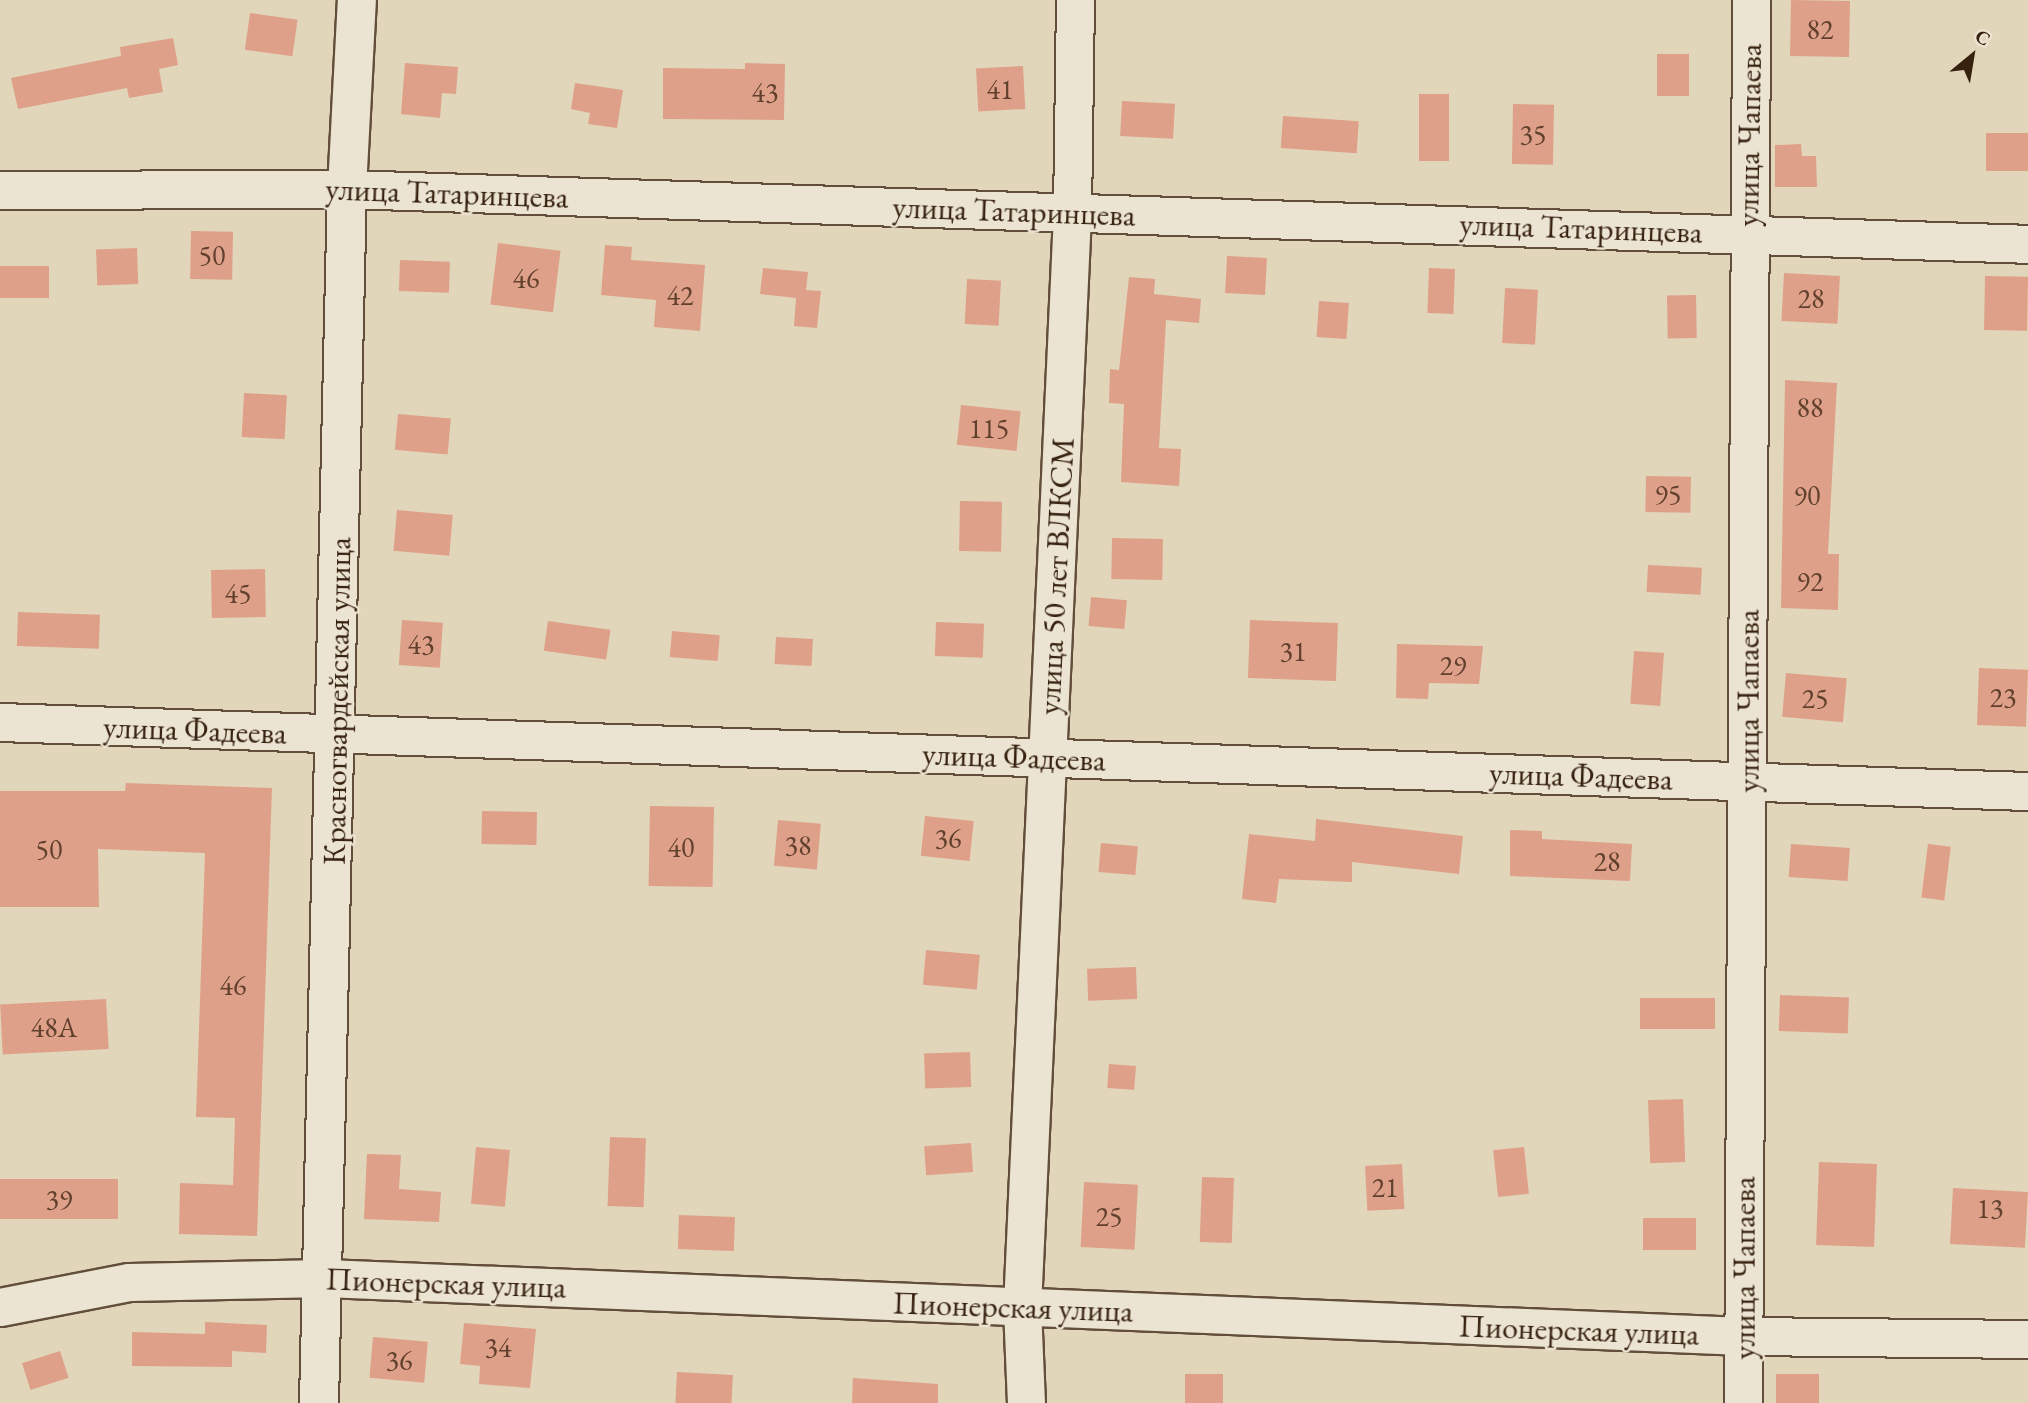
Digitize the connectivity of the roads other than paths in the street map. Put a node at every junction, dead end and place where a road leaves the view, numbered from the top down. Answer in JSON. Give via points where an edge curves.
{"nodes":[{"id":1,"x":357,"y":0,"type":"edge"},
{"id":2,"x":1075,"y":0,"type":"edge"},
{"id":3,"x":1751,"y":0,"type":"edge"},
{"id":4,"x":347,"y":189,"type":"junction"},
{"id":5,"x":0,"y":190,"type":"edge"},
{"id":6,"x":1072,"y":213,"type":"junction"},
{"id":7,"x":1747,"y":233,"type":"junction"},
{"id":8,"x":2028,"y":244,"type":"edge"},
{"id":9,"x":0,"y":722,"type":"edge"},
{"id":10,"x":336,"y":736,"type":"junction"},
{"id":11,"x":1048,"y":758,"type":"junction"},
{"id":12,"x":1749,"y":781,"type":"junction"},
{"id":13,"x":2028,"y":791,"type":"edge"},
{"id":14,"x":325,"y":1278,"type":"junction"},
{"id":15,"x":0,"y":1307,"type":"edge"},
{"id":16,"x":1022,"y":1307,"type":"junction"},
{"id":17,"x":1744,"y":1336,"type":"junction"},
{"id":18,"x":2028,"y":1339,"type":"edge"},
{"id":19,"x":319,"y":1403,"type":"edge"},
{"id":20,"x":1026,"y":1403,"type":"edge"},
{"id":21,"x":1743,"y":1403,"type":"edge"}],
"edges":[{"from":1,"to":4,"type":"street","name":"Красногвардейская улица"},
{"from":2,"to":6,"type":"street","name":"улица 50 лет ВЛКСМ"},
{"from":3,"to":7,"type":"street","name":"улица Чапаева"},
{"from":4,"to":5,"type":"street","name":"улица Татаринцева"},
{"from":4,"to":6,"type":"street","name":"улица Татаринцева"},
{"from":4,"to":10,"type":"street","name":"Красногвардейская улица"},
{"from":6,"to":7,"type":"street","name":"улица Татаринцева"},
{"from":6,"to":11,"type":"street","name":"улица 50 лет ВЛКСМ"},
{"from":7,"to":8,"type":"street","name":"улица Татаринцева"},
{"from":7,"to":12,"type":"street","name":"улица Чапаева"},
{"from":9,"to":10,"type":"street","name":"улица Фадеева"},
{"from":10,"to":11,"type":"street","name":"улица Фадеева"},
{"from":10,"to":14,"type":"street","name":"Красногвардейская улица"},
{"from":11,"to":12,"type":"street","name":"улица Фадеева"},
{"from":11,"to":16,"type":"street","name":"улица 50 лет ВЛКСМ"},
{"from":12,"to":13,"type":"street","name":"улица Фадеева"},
{"from":12,"to":17,"type":"street","name":"улица Чапаева"},
{"from":14,"to":15,"type":"street","name":"Пионерская улица","via":[[129,1282]]},
{"from":14,"to":16,"type":"street","name":"Пионерская улица"},
{"from":14,"to":19,"type":"street","name":"Красногвардейская улица"},
{"from":16,"to":17,"type":"street","name":"Пионерская улица"},
{"from":16,"to":20,"type":"street","name":"улица 50 лет ВЛКСМ"},
{"from":17,"to":18,"type":"street","name":"Пионерская улица"},
{"from":17,"to":21,"type":"street","name":"улица Чапаева"}]}
